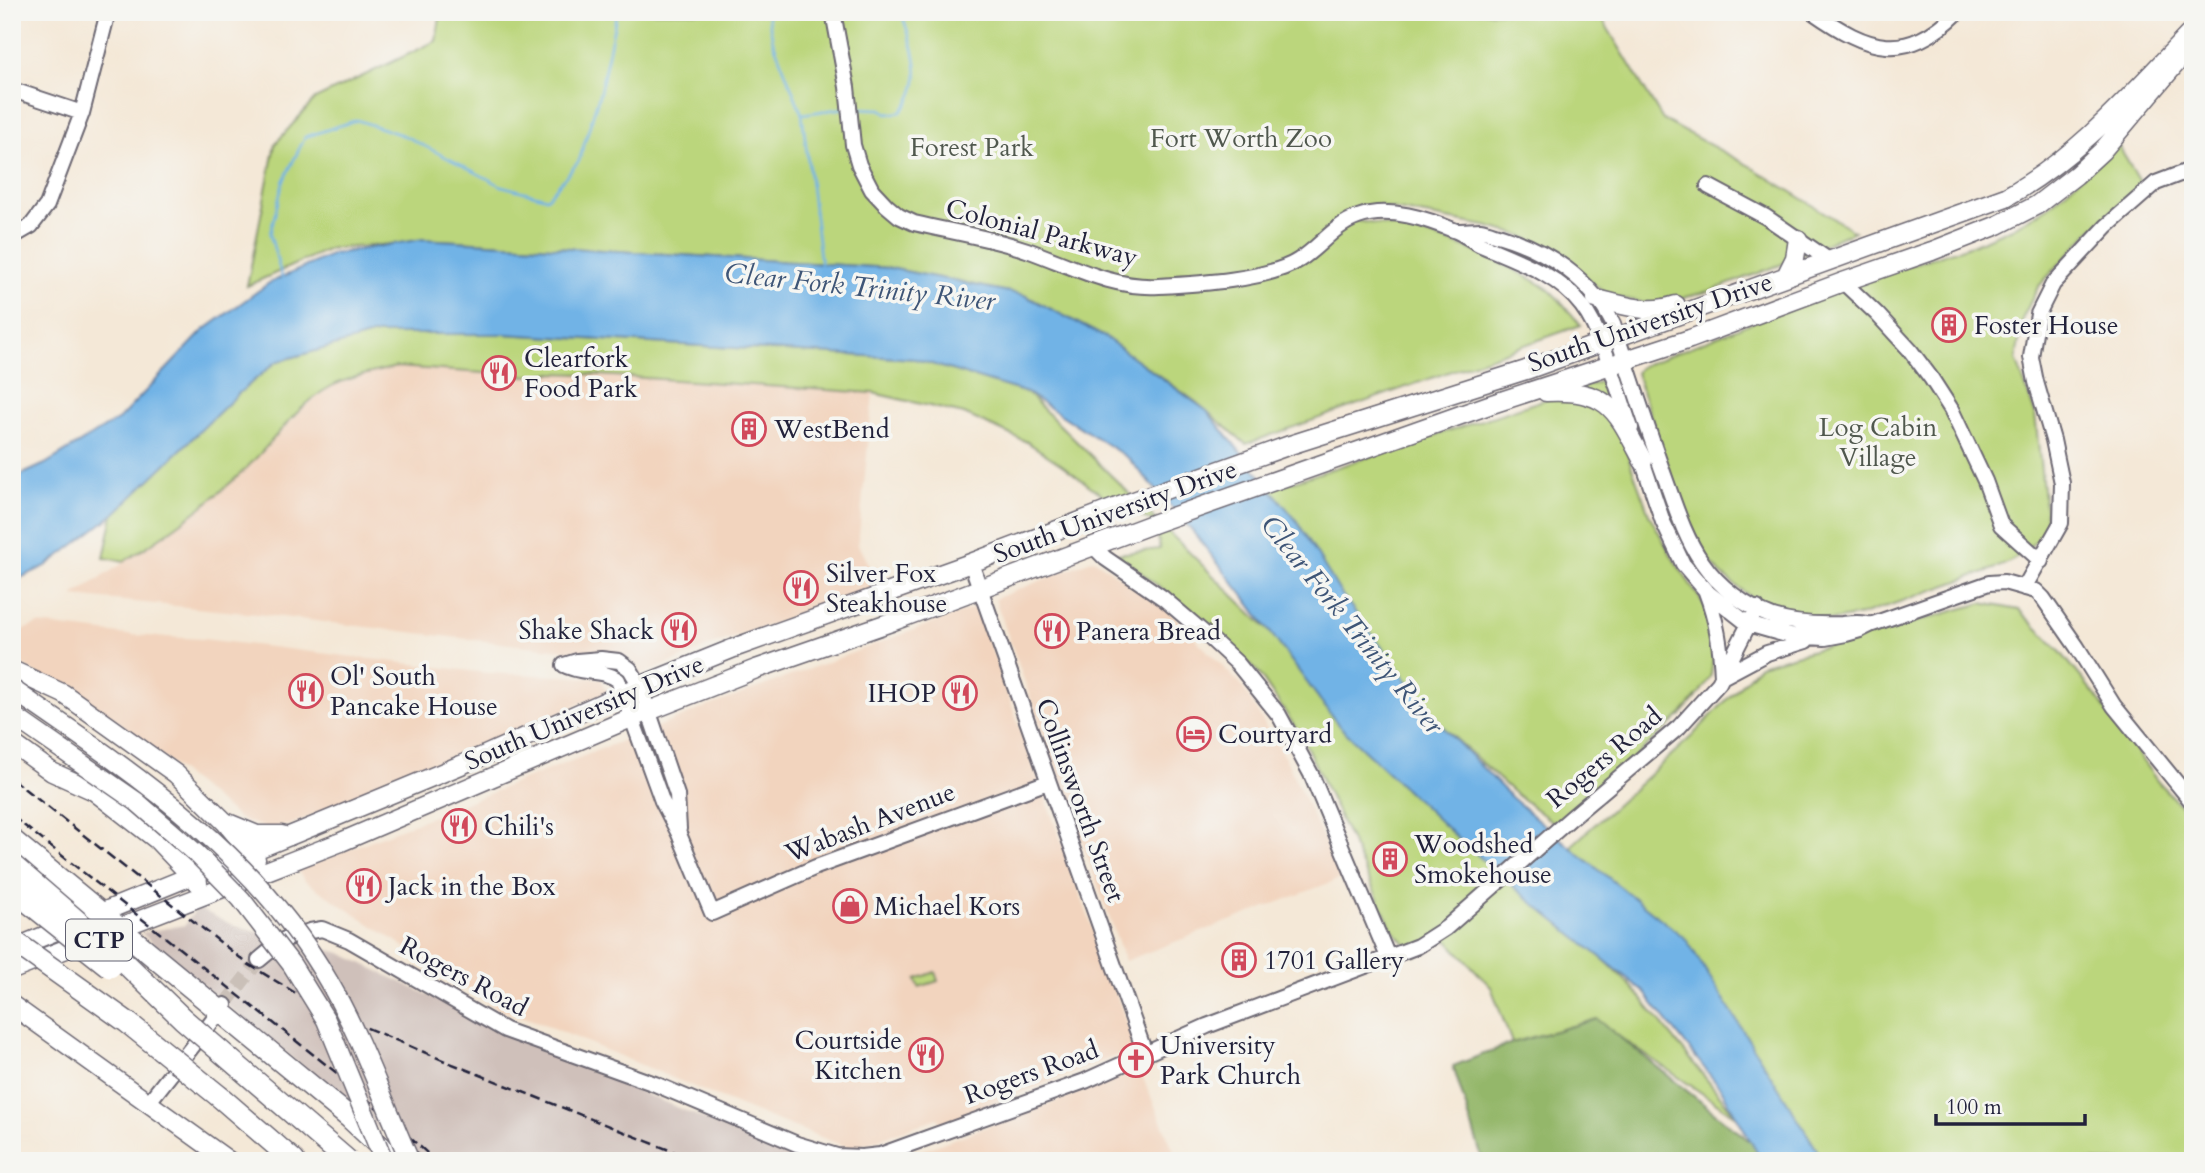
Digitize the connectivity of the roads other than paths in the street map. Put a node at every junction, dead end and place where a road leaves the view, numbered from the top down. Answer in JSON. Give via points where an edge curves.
{"nodes":[{"id":1,"x":108,"y":12,"type":"edge"},
{"id":2,"x":833,"y":12,"type":"edge"},
{"id":3,"x":1813,"y":12,"type":"edge"},
{"id":4,"x":1958,"y":12,"type":"edge"},
{"id":5,"x":2193,"y":30,"type":"edge"},
{"id":6,"x":2193,"y":48,"type":"edge"},
{"id":7,"x":12,"y":92,"type":"edge"},
{"id":8,"x":82,"y":113,"type":"junction"},
{"id":9,"x":2193,"y":169,"type":"edge"},
{"id":10,"x":1708,"y":186,"type":"dead end"},
{"id":11,"x":1458,"y":231,"type":"junction"},
{"id":12,"x":12,"y":237,"type":"edge"},
{"id":13,"x":1798,"y":239,"type":"junction"},
{"id":14,"x":1830,"y":261,"type":"junction"},
{"id":15,"x":1786,"y":276,"type":"junction"},
{"id":16,"x":1843,"y":282,"type":"junction"},
{"id":17,"x":1758,"y":286,"type":"junction"},
{"id":18,"x":1596,"y":299,"type":"junction"},
{"id":19,"x":1609,"y":339,"type":"junction"},
{"id":20,"x":1617,"y":363,"type":"junction"},
{"id":21,"x":1525,"y":393,"type":"junction"},
{"id":22,"x":1643,"y":461,"type":"junction"},
{"id":23,"x":1126,"y":504,"type":"junction"},
{"id":24,"x":1092,"y":545,"type":"junction"},
{"id":25,"x":2041,"y":561,"type":"junction"},
{"id":26,"x":971,"y":564,"type":"junction"},
{"id":27,"x":2024,"y":588,"type":"junction"},
{"id":28,"x":979,"y":589,"type":"junction"},
{"id":29,"x":1706,"y":592,"type":"junction"},
{"id":30,"x":1757,"y":608,"type":"junction"},
{"id":31,"x":1748,"y":625,"type":"junction"},
{"id":32,"x":1870,"y":625,"type":"junction"},
{"id":33,"x":1818,"y":637,"type":"junction"},
{"id":34,"x":12,"y":670,"type":"edge"},
{"id":35,"x":1722,"y":677,"type":"junction"},
{"id":36,"x":640,"y":686,"type":"junction"},
{"id":37,"x":12,"y":689,"type":"edge"},
{"id":38,"x":622,"y":695,"type":"junction"},
{"id":39,"x":649,"y":711,"type":"junction"},
{"id":40,"x":12,"y":715,"type":"edge"},
{"id":41,"x":631,"y":718,"type":"junction"},
{"id":42,"x":12,"y":743,"type":"edge"},
{"id":43,"x":464,"y":763,"type":"junction"},
{"id":44,"x":1048,"y":782,"type":"junction"},
{"id":45,"x":385,"y":796,"type":"junction"},
{"id":46,"x":2193,"y":803,"type":"edge"},
{"id":47,"x":394,"y":819,"type":"junction"},
{"id":48,"x":225,"y":822,"type":"junction"},
{"id":49,"x":309,"y":828,"type":"junction"},
{"id":50,"x":679,"y":834,"type":"junction"},
{"id":51,"x":12,"y":840,"type":"edge"},
{"id":52,"x":251,"y":852,"type":"junction"},
{"id":53,"x":301,"y":857,"type":"junction"},
{"id":54,"x":12,"y":865,"type":"edge"},
{"id":55,"x":264,"y":872,"type":"junction"},
{"id":56,"x":192,"y":876,"type":"junction"},
{"id":57,"x":12,"y":889,"type":"edge"},
{"id":58,"x":206,"y":893,"type":"junction"},
{"id":59,"x":99,"y":913,"type":"junction"},
{"id":60,"x":12,"y":925,"type":"edge"},
{"id":61,"x":118,"y":929,"type":"junction"},
{"id":62,"x":12,"y":940,"type":"edge"},
{"id":63,"x":12,"y":949,"type":"edge"},
{"id":64,"x":1388,"y":957,"type":"junction"},
{"id":65,"x":259,"y":960,"type":"tunnel mouth"},
{"id":66,"x":12,"y":970,"type":"edge"},
{"id":67,"x":12,"y":1005,"type":"edge"},
{"id":68,"x":223,"y":1007,"type":"junction"},
{"id":69,"x":183,"y":1019,"type":"junction"},
{"id":70,"x":127,"y":1022,"type":"junction"},
{"id":71,"x":1145,"y":1053,"type":"junction"},
{"id":72,"x":148,"y":1103,"type":"junction"},
{"id":73,"x":229,"y":1161,"type":"edge"},
{"id":74,"x":294,"y":1161,"type":"edge"},
{"id":75,"x":348,"y":1161,"type":"edge"},
{"id":76,"x":384,"y":1161,"type":"edge"},
{"id":77,"x":396,"y":1161,"type":"edge"},
{"id":78,"x":410,"y":1161,"type":"edge"}],
"edges":[{"from":1,"to":8,"type":"street"},
{"from":2,"to":11,"type":"street","name":"Colonial Parkway","via":[[859,165],[872,190],[899,216],[914,223],[1028,251],[1117,282],[1156,286],[1276,271],[1299,261],[1346,222],[1374,213],[1410,217]]},
{"from":3,"to":4,"type":"street","via":[[1857,39],[1883,47],[1929,36]]},
{"from":5,"to":14,"type":"main road","name":"South University Drive","via":[[2105,122],[2035,180],[1996,200]]},
{"from":6,"to":16,"type":"main road","name":"South University Drive","via":[[2102,151],[2038,205],[1998,225]]},
{"from":7,"to":8,"type":"street"},
{"from":8,"to":12,"type":"street","via":[[47,205],[31,226]]},
{"from":9,"to":25,"type":"street","via":[[2156,183],[2107,226],[2053,284],[2038,314],[2031,357],[2062,483],[2063,514]]},
{"from":10,"to":13,"type":"street"},
{"from":11,"to":18,"type":"street","name":"Colonial Parkway","via":[[1480,230],[1538,250],[1557,260]]},
{"from":11,"to":19,"type":"street","name":"Colonial Parkway","via":[[1563,286]]},
{"from":13,"to":14,"type":"street"},
{"from":13,"to":15,"type":"main road"},
{"from":14,"to":15,"type":"main road","name":"South University Drive"},
{"from":15,"to":17,"type":"main road","name":"South University Drive"},
{"from":16,"to":20,"type":"main road","name":"South University Drive"},
{"from":16,"to":25,"type":"street","via":[[1931,378],[1985,481],[2001,525]]},
{"from":17,"to":18,"type":"main road","via":[[1714,292],[1655,310]]},
{"from":17,"to":19,"type":"main road","name":"South University Drive"},
{"from":18,"to":19,"type":"street","name":"Colonial Parkway","via":[[1608,313]]},
{"from":19,"to":20,"type":"street","name":"Colonial Parkway"},
{"from":19,"to":23,"type":"main road","name":"South University Drive"},
{"from":20,"to":21,"type":"main road","name":"South University Drive"},
{"from":20,"to":22,"type":"street","name":"Colonial Parkway"},
{"from":20,"to":30,"type":"street","name":"Colonial Parkway","via":[[1703,564],[1721,584]]},
{"from":21,"to":22,"type":"main road","via":[[1570,391],[1598,399],[1620,417]]},
{"from":21,"to":24,"type":"main road","name":"South University Drive"},
{"from":22,"to":29,"type":"street","name":"Colonial Parkway","via":[[1672,544]]},
{"from":23,"to":24,"type":"main road","via":[[1096,521],[1087,534]]},
{"from":23,"to":26,"type":"main road","name":"South University Drive"},
{"from":24,"to":28,"type":"main road","name":"South University Drive"},
{"from":24,"to":64,"type":"street","via":[[1210,638],[1279,715],[1311,774]]},
{"from":25,"to":27,"type":"street"},
{"from":26,"to":28,"type":"street","name":"Collinsworth Street"},
{"from":26,"to":36,"type":"main road","name":"South University Drive"},
{"from":27,"to":32,"type":"street","via":[[1989,583]]},
{"from":27,"to":46,"type":"street","via":[[2043,598],[2114,706]]},
{"from":28,"to":39,"type":"main road","name":"South University Drive"},
{"from":28,"to":44,"type":"street","name":"Collinsworth Street"},
{"from":29,"to":31,"type":"street","name":"Colonial Parkway"},
{"from":29,"to":35,"type":"street","via":[[1721,642]]},
{"from":30,"to":31,"type":"street","name":"Rogers Road"},
{"from":30,"to":32,"type":"street","name":"Colonial Parkway","via":[[1793,621]]},
{"from":31,"to":33,"type":"street","via":[[1790,636]]},
{"from":31,"to":35,"type":"street","name":"Rogers Road"},
{"from":32,"to":33,"type":"street"},
{"from":33,"to":35,"type":"street","via":[[1768,653]]},
{"from":34,"to":48,"type":"main road","via":[[64,694],[176,774]]},
{"from":35,"to":64,"type":"street","name":"Rogers Road","via":[[1679,727],[1446,928],[1418,946]]},
{"from":36,"to":38,"type":"main road","name":"South University Drive"},
{"from":36,"to":38,"type":"street","via":[[620,661],[564,665],[613,676]]},
{"from":36,"to":39,"type":"street"},
{"from":37,"to":78,"type":"main road","bridge":true,"via":[[128,769],[201,827],[285,915],[354,1027]]},
{"from":38,"to":41,"type":"street"},
{"from":38,"to":43,"type":"main road","name":"South University Drive"},
{"from":39,"to":41,"type":"main road","name":"South University Drive"},
{"from":39,"to":50,"type":"street","via":[[677,795]]},
{"from":40,"to":76,"type":"main road","bridge":true,"via":[[136,802],[241,899],[292,965],[326,1020]]},
{"from":41,"to":47,"type":"main road","name":"South University Drive"},
{"from":41,"to":50,"type":"street"},
{"from":42,"to":56,"type":"main road","via":[[52,772],[94,791],[157,840]]},
{"from":43,"to":45,"type":"main road","name":"South University Drive"},
{"from":43,"to":47,"type":"main road","via":[[453,776],[398,803],[391,812]]},
{"from":44,"to":50,"type":"street","name":"Wabash Avenue","via":[[816,867],[712,913]]},
{"from":44,"to":71,"type":"street","name":"Collinsworth Street"},
{"from":45,"to":49,"type":"main road","name":"South University Drive"},
{"from":45,"to":53,"type":"main road","via":[[373,815],[305,847]]},
{"from":47,"to":53,"type":"main road","name":"South University Drive"},
{"from":48,"to":49,"type":"main road","via":[[257,835],[277,836]]},
{"from":48,"to":52,"type":"main road"},
{"from":49,"to":52,"type":"main road","name":"South University Drive"},
{"from":51,"to":59,"type":"highway"},
{"from":52,"to":55,"type":"main road"},
{"from":52,"to":56,"type":"main road","name":"South University Drive"},
{"from":53,"to":55,"type":"main road","name":"South University Drive"},
{"from":54,"to":69,"type":"highway","number":"CTP","bridge":true},
{"from":55,"to":58,"type":"main road","name":"South University Drive"},
{"from":56,"to":58,"type":"main road"},
{"from":56,"to":59,"type":"main road","name":"South University Drive"},
{"from":57,"to":69,"type":"highway","bridge":true,"via":[[112,970]]},
{"from":58,"to":61,"type":"main road","name":"South University Drive"},
{"from":59,"to":61,"type":"highway"},
{"from":59,"to":63,"type":"main road","name":"South University Drive"},
{"from":60,"to":70,"type":"highway","bridge":true},
{"from":61,"to":66,"type":"main road","name":"South University Drive"},
{"from":61,"to":68,"type":"highway"},
{"from":62,"to":70,"type":"highway","number":"CTP","bridge":true},
{"from":64,"to":71,"type":"street","name":"Rogers Road"},
{"from":65,"to":71,"type":"street","name":"Rogers Road","via":[[283,940],[321,929],[349,940],[505,1030],[837,1156],[880,1155],[1085,1081]]},
{"from":67,"to":72,"type":"main road"},
{"from":68,"to":72,"type":"street"},
{"from":68,"to":77,"type":"highway"},
{"from":69,"to":75,"type":"highway","number":"CTP","bridge":true},
{"from":70,"to":74,"type":"highway","number":"CTP","bridge":true},
{"from":72,"to":73,"type":"main road"}]}
